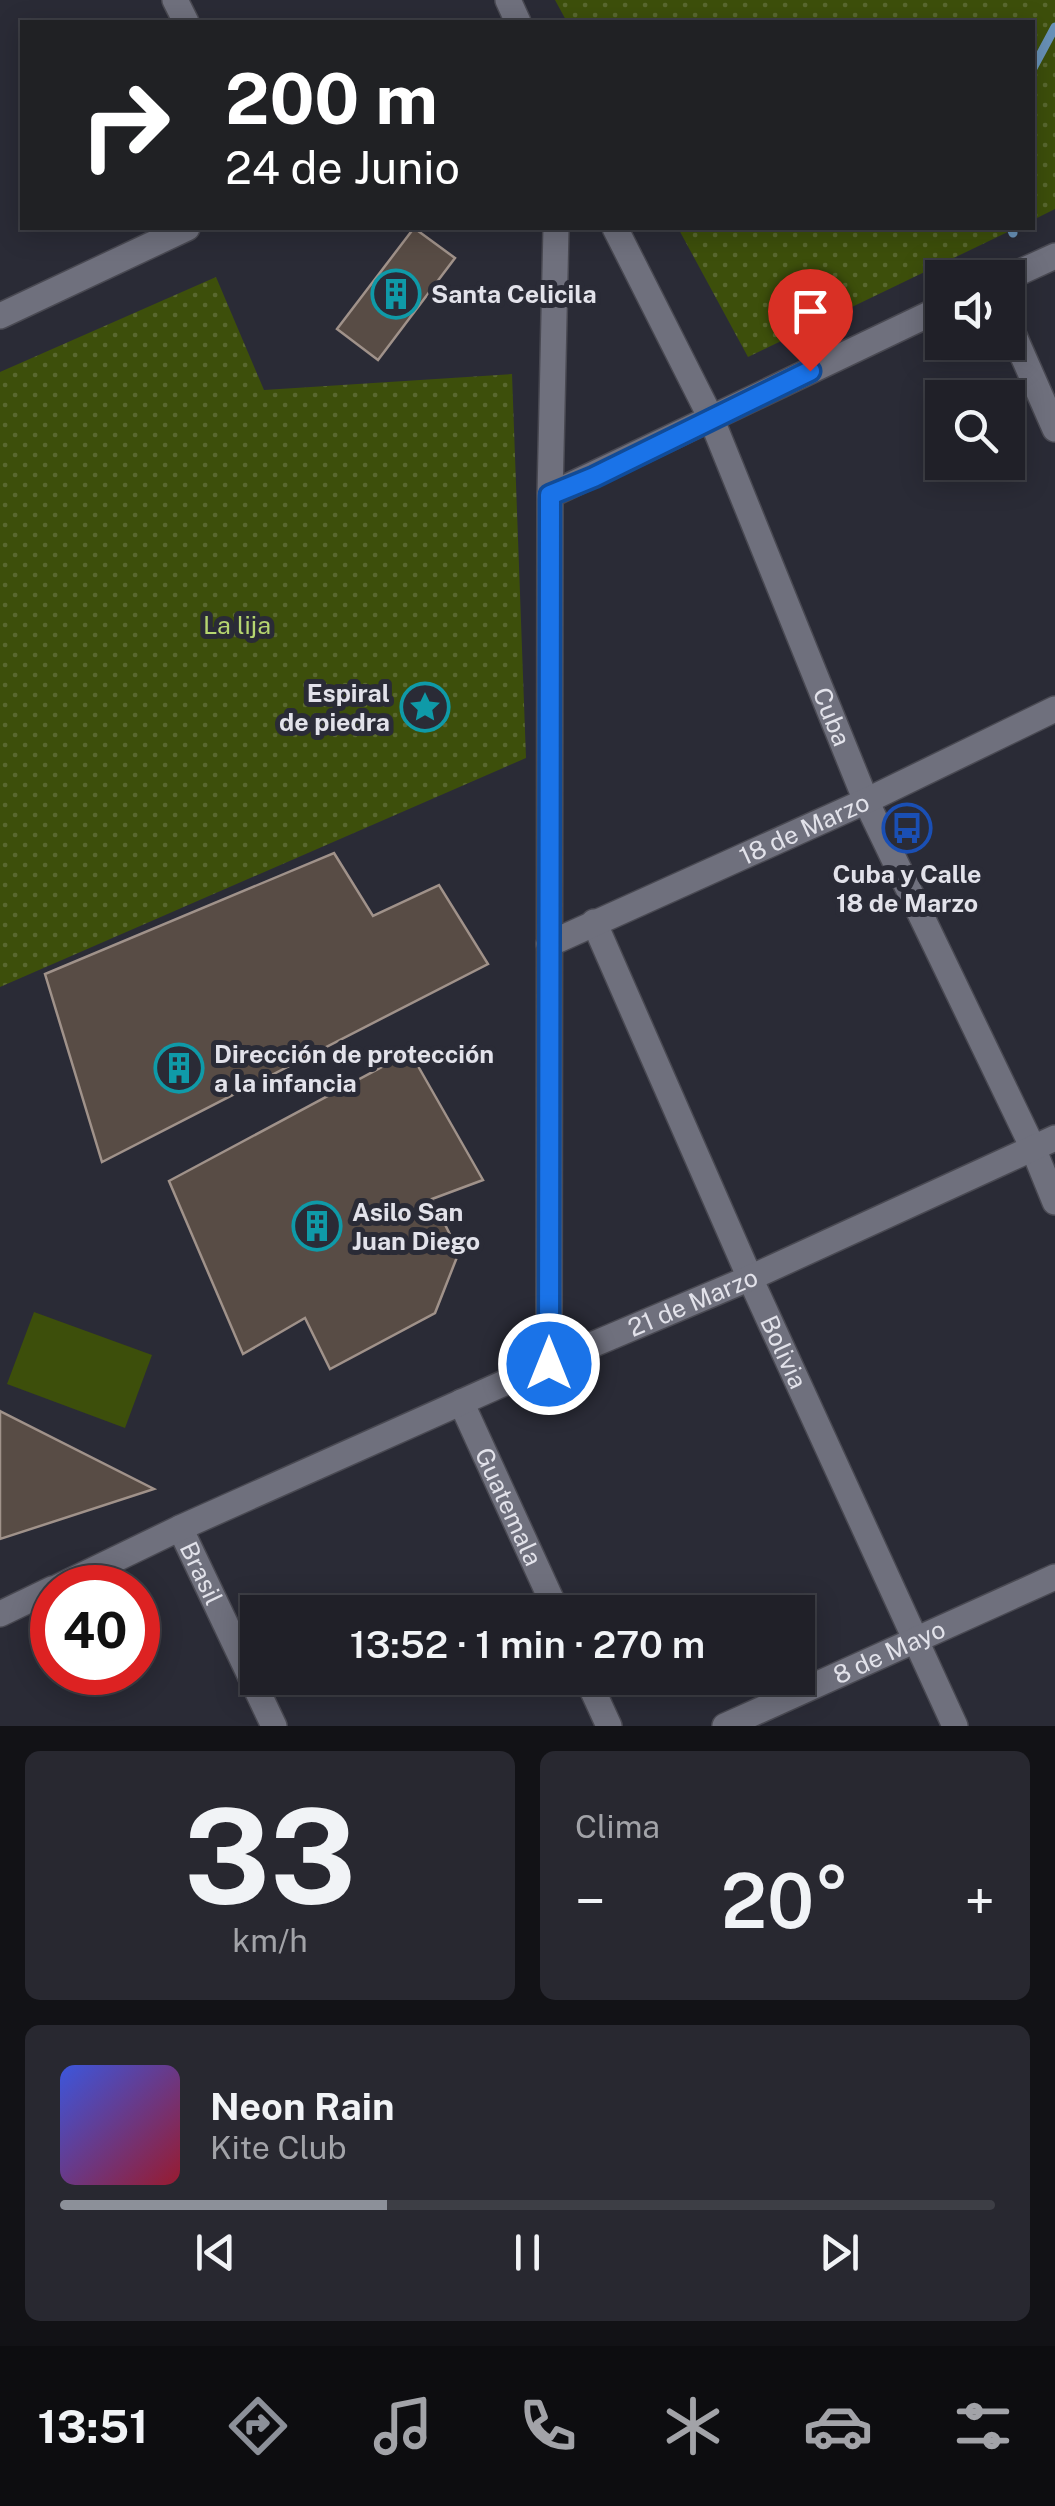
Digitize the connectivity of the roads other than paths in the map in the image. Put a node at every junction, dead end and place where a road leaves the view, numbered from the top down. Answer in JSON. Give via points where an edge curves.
{"nodes":[{"id":1,"x":183,"y":230,"type":"edge"},
{"id":2,"x":556,"y":230,"type":"edge"},
{"id":3,"x":616,"y":230,"type":"edge"},
{"id":4,"x":1055,"y":256,"type":"edge"},
{"id":5,"x":1025,"y":270,"type":"edge"},
{"id":6,"x":0,"y":316,"type":"edge"},
{"id":7,"x":925,"y":316,"type":"edge"},
{"id":8,"x":1025,"y":360,"type":"edge"},
{"id":9,"x":711,"y":418,"type":"junction"},
{"id":10,"x":1055,"y":429,"type":"edge"},
{"id":11,"x":550,"y":495,"type":"junction"},
{"id":12,"x":1055,"y":709,"type":"edge"},
{"id":13,"x":866,"y":801,"type":"junction"},
{"id":14,"x":594,"y":922,"type":"junction"},
{"id":15,"x":550,"y":944,"type":"junction"},
{"id":16,"x":1044,"y":1143,"type":"edge"},
{"id":17,"x":1055,"y":1202,"type":"edge"},
{"id":18,"x":750,"y":1278,"type":"junction"},
{"id":19,"x":549,"y":1364,"type":"junction"},
{"id":20,"x":461,"y":1402,"type":"junction"},
{"id":21,"x":180,"y":1528,"type":"junction"},
{"id":22,"x":102,"y":1565,"type":"edge"},
{"id":23,"x":1055,"y":1577,"type":"edge"},
{"id":24,"x":549,"y":1595,"type":"edge"},
{"id":25,"x":30,"y":1600,"type":"edge"},
{"id":26,"x":0,"y":1614,"type":"edge"},
{"id":27,"x":917,"y":1642,"type":"junction"},
{"id":28,"x":595,"y":1695,"type":"edge"},
{"id":29,"x":274,"y":1726,"type":"edge"},
{"id":30,"x":609,"y":1726,"type":"edge"},
{"id":31,"x":725,"y":1726,"type":"edge"},
{"id":32,"x":954,"y":1726,"type":"edge"}],
"edges":[{"from":1,"to":6,"type":"street"},
{"from":2,"to":11,"type":"street"},
{"from":3,"to":9,"type":"street","name":"Cuba"},
{"from":4,"to":5,"type":"street"},
{"from":7,"to":9,"type":"street"},
{"from":8,"to":10,"type":"street"},
{"from":9,"to":11,"type":"street"},
{"from":9,"to":13,"type":"street","name":"Cuba"},
{"from":11,"to":15,"type":"street"},
{"from":12,"to":13,"type":"street","name":"18 de Marzo"},
{"from":13,"to":14,"type":"street","name":"18 de Marzo"},
{"from":13,"to":16,"type":"street","name":"Cuba"},
{"from":14,"to":15,"type":"street","name":"18 de Marzo"},
{"from":14,"to":18,"type":"street","name":"Bolivia"},
{"from":15,"to":19,"type":"street"},
{"from":16,"to":17,"type":"street","name":"Cuba"},
{"from":16,"to":18,"type":"street","name":"21 de Marzo"},
{"from":18,"to":19,"type":"street","name":"21 de Marzo"},
{"from":18,"to":27,"type":"street","name":"Bolivia"},
{"from":19,"to":20,"type":"street","name":"21 de Marzo"},
{"from":20,"to":21,"type":"street","name":"21 de Marzo"},
{"from":20,"to":24,"type":"street","name":"Guatemala"},
{"from":21,"to":22,"type":"street","name":"21 de Marzo"},
{"from":21,"to":29,"type":"street","name":"Brasil"},
{"from":23,"to":27,"type":"street","name":"8 de Mayo"},
{"from":25,"to":26,"type":"street","name":"21 de Marzo"},
{"from":27,"to":31,"type":"street","name":"8 de Mayo"},
{"from":27,"to":32,"type":"street","name":"Bolivia"},
{"from":28,"to":30,"type":"street"}]}
